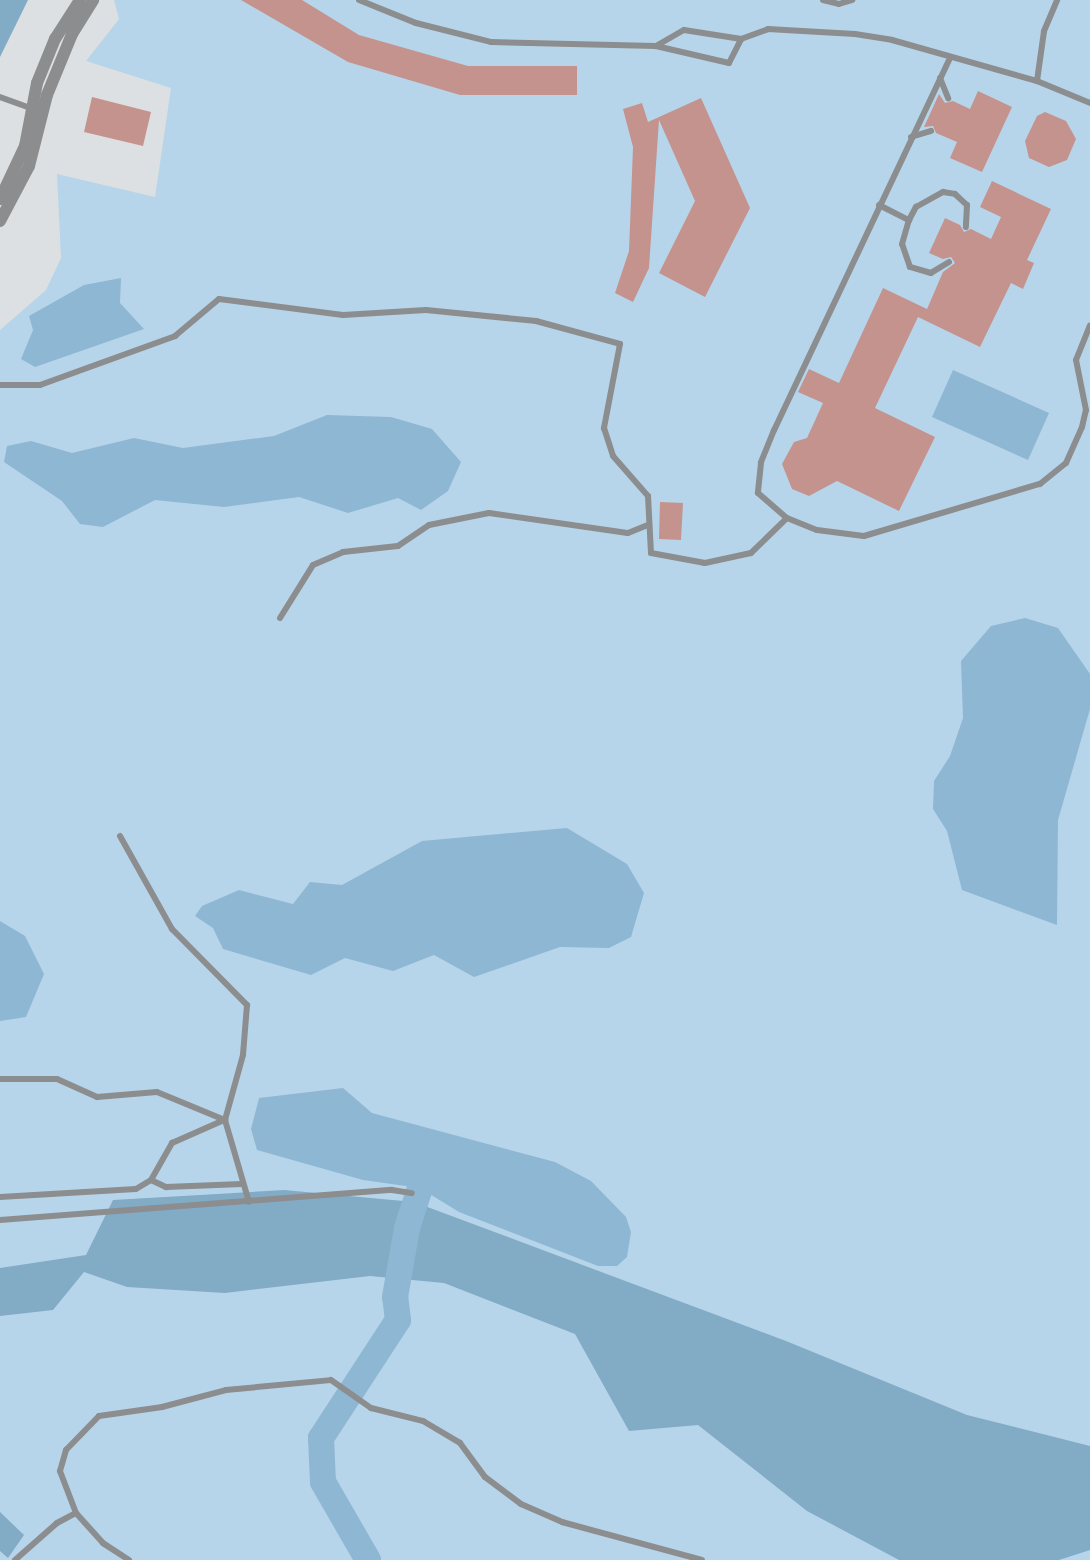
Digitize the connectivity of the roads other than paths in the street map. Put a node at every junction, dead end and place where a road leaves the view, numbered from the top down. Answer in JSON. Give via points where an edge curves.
{"nodes":[{"id":1,"x":80,"y":0,"type":"edge"},
{"id":2,"x":93,"y":0,"type":"edge"},
{"id":3,"x":359,"y":0,"type":"edge"},
{"id":4,"x":823,"y":0,"type":"edge"},
{"id":5,"x":852,"y":0,"type":"edge"},
{"id":6,"x":1057,"y":0,"type":"edge"},
{"id":7,"x":741,"y":39,"type":"junction"},
{"id":8,"x":656,"y":46,"type":"junction"},
{"id":9,"x":950,"y":58,"type":"junction"},
{"id":10,"x":940,"y":78,"type":"junction"},
{"id":11,"x":1037,"y":81,"type":"junction"},
{"id":12,"x":0,"y":97,"type":"edge"},
{"id":13,"x":948,"y":98,"type":"dead end"},
{"id":14,"x":1090,"y":103,"type":"edge"},
{"id":15,"x":32,"y":108,"type":"junction"},
{"id":16,"x":931,"y":131,"type":"dead end"},
{"id":17,"x":911,"y":137,"type":"junction"},
{"id":18,"x":0,"y":199,"type":"edge"},
{"id":19,"x":879,"y":205,"type":"junction"},
{"id":20,"x":908,"y":220,"type":"junction"},
{"id":21,"x":0,"y":221,"type":"edge"},
{"id":22,"x":966,"y":227,"type":"dead end"},
{"id":23,"x":949,"y":262,"type":"dead end"},
{"id":24,"x":1090,"y":326,"type":"edge"},
{"id":25,"x":0,"y":385,"type":"edge"},
{"id":26,"x":788,"y":518,"type":"junction"},
{"id":27,"x":648,"y":525,"type":"junction"},
{"id":28,"x":280,"y":618,"type":"dead end"},
{"id":29,"x":120,"y":836,"type":"dead end"},
{"id":30,"x":0,"y":1079,"type":"edge"},
{"id":31,"x":225,"y":1120,"type":"junction"},
{"id":32,"x":151,"y":1180,"type":"junction"},
{"id":33,"x":242,"y":1184,"type":"junction"},
{"id":34,"x":412,"y":1192,"type":"dead end"},
{"id":35,"x":0,"y":1196,"type":"edge"},
{"id":36,"x":249,"y":1202,"type":"junction"},
{"id":37,"x":0,"y":1220,"type":"edge"},
{"id":38,"x":76,"y":1513,"type":"junction"},
{"id":39,"x":15,"y":1560,"type":"edge"},
{"id":40,"x":129,"y":1560,"type":"edge"},
{"id":41,"x":702,"y":1560,"type":"edge"}],
"edges":[{"from":1,"to":15,"type":"street","via":[[55,39]]},
{"from":2,"to":21,"type":"street","via":[[72,34],[47,95],[29,166]]},
{"from":3,"to":8,"type":"lane","via":[[416,23],[491,42]]},
{"from":4,"to":5,"type":"lane","via":[[839,4]]},
{"from":6,"to":11,"type":"lane","via":[[1044,31]]},
{"from":7,"to":8,"type":"lane","via":[[684,30]]},
{"from":7,"to":8,"type":"lane","via":[[729,63]]},
{"from":7,"to":9,"type":"lane","via":[[768,29],[855,34]]},
{"from":9,"to":10,"type":"lane"},
{"from":9,"to":11,"type":"lane"},
{"from":10,"to":13,"type":"lane"},
{"from":10,"to":17,"type":"lane"},
{"from":11,"to":14,"type":"lane"},
{"from":12,"to":15,"type":"lane"},
{"from":15,"to":18,"type":"street","via":[[24,146]]},
{"from":16,"to":17,"type":"lane"},
{"from":17,"to":19,"type":"lane"},
{"from":19,"to":20,"type":"lane"},
{"from":19,"to":26,"type":"lane","via":[[761,463],[758,493]]},
{"from":20,"to":22,"type":"lane","via":[[916,207],[943,192],[955,194],[967,205]]},
{"from":20,"to":23,"type":"lane","via":[[902,244],[910,267],[931,273]]},
{"from":24,"to":26,"type":"lane","via":[[1076,360],[1086,410],[1075,449],[1055,475],[1040,484],[864,536],[817,530]]},
{"from":25,"to":27,"type":"lane","via":[[40,385],[175,336],[219,299],[343,315],[426,310],[536,321],[620,344],[604,428],[612,456],[648,496]]},
{"from":26,"to":27,"type":"lane","via":[[751,553],[705,562],[651,553]]},
{"from":27,"to":28,"type":"lane","via":[[628,533],[489,513],[429,525],[398,546],[343,552],[313,565]]},
{"from":29,"to":31,"type":"lane","via":[[172,929],[247,1005],[243,1055]]},
{"from":30,"to":31,"type":"lane","via":[[57,1079],[97,1097],[157,1092]]},
{"from":31,"to":32,"type":"lane","via":[[172,1143]]},
{"from":31,"to":33,"type":"lane"},
{"from":32,"to":33,"type":"lane","via":[[166,1187]]},
{"from":32,"to":35,"type":"lane","via":[[136,1189]]},
{"from":33,"to":36,"type":"lane"},
{"from":34,"to":36,"type":"lane"},
{"from":36,"to":37,"type":"lane"},
{"from":38,"to":39,"type":"lane","via":[[57,1523]]},
{"from":38,"to":40,"type":"lane","via":[[103,1543]]},
{"from":38,"to":41,"type":"lane","via":[[60,1471],[65,1450],[99,1416],[162,1407],[226,1390],[331,1380],[371,1408],[423,1421],[460,1443],[485,1477],[521,1504],[562,1522]]}]}
